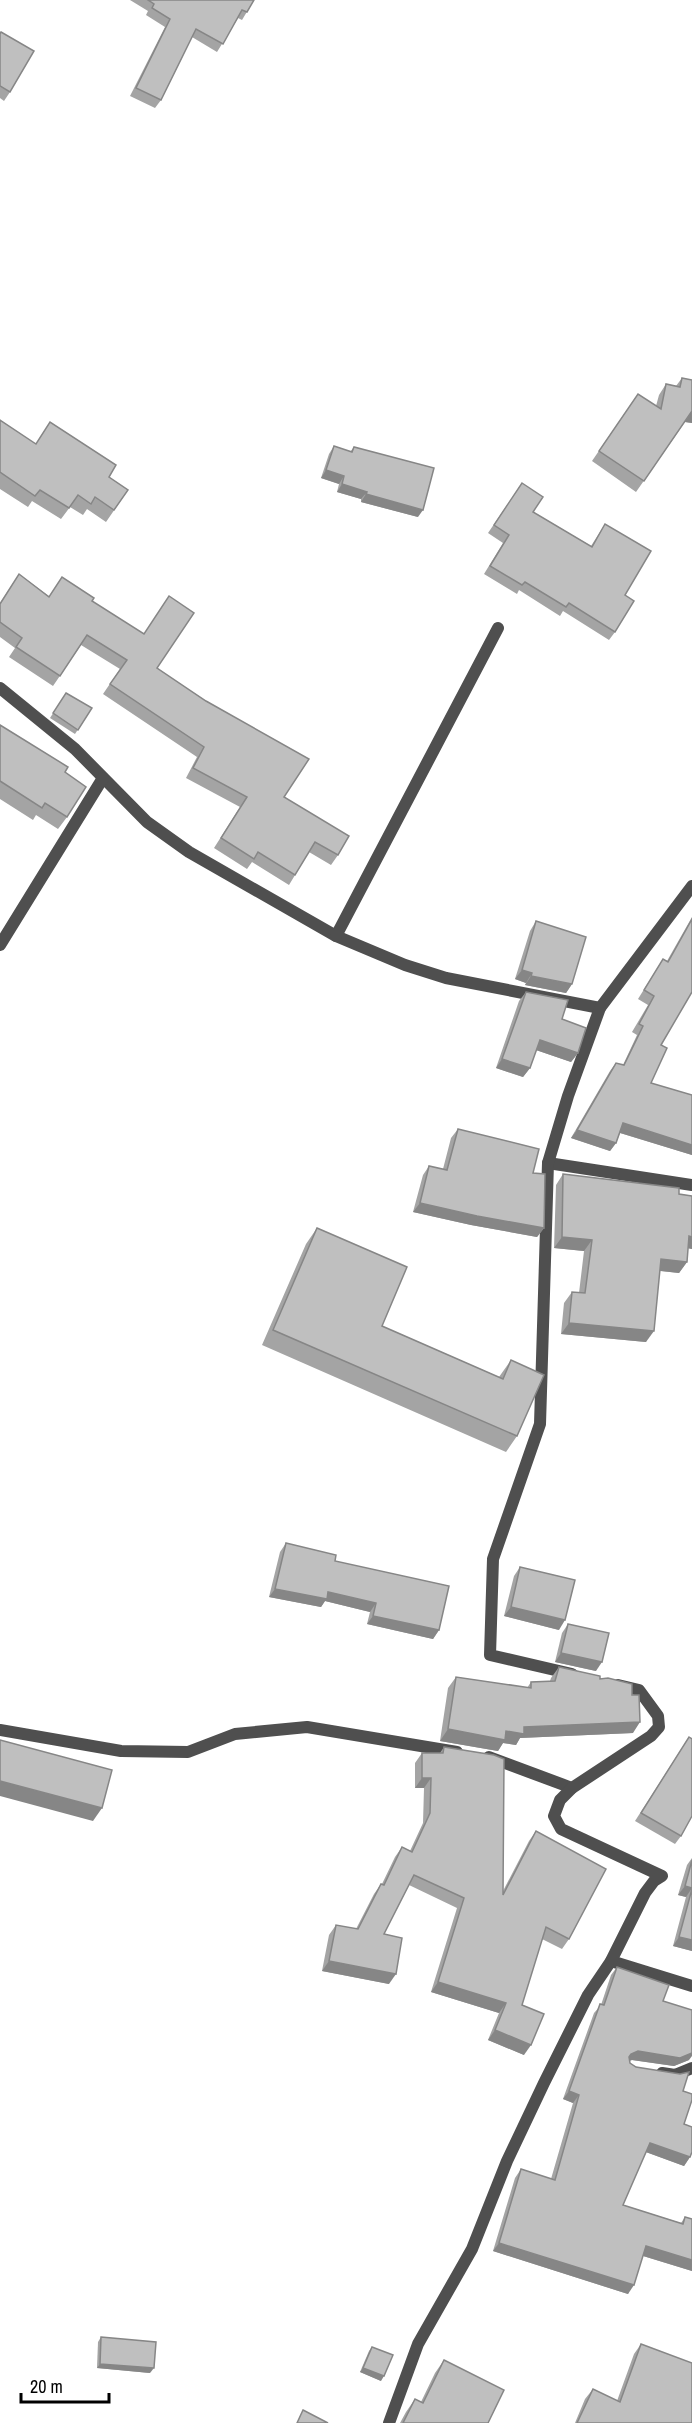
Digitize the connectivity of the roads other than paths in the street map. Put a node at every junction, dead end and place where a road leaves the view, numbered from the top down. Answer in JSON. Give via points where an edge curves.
{"nodes":[{"id":1,"x":498,"y":628,"type":"dead end"},
{"id":2,"x":0,"y":688,"type":"edge"},
{"id":3,"x":103,"y":778,"type":"junction"},
{"id":4,"x":692,"y":886,"type":"edge"},
{"id":5,"x":336,"y":936,"type":"junction"},
{"id":6,"x":0,"y":945,"type":"edge"},
{"id":7,"x":600,"y":1008,"type":"junction"},
{"id":8,"x":548,"y":1163,"type":"junction"},
{"id":9,"x":692,"y":1185,"type":"edge"},
{"id":10,"x":582,"y":1676,"type":"edge"},
{"id":11,"x":605,"y":1682,"type":"edge"},
{"id":12,"x":0,"y":1730,"type":"edge"},
{"id":13,"x":572,"y":1788,"type":"junction"},
{"id":14,"x":611,"y":1960,"type":"junction"},
{"id":15,"x":692,"y":1986,"type":"edge"},
{"id":16,"x":692,"y":2068,"type":"edge"},
{"id":17,"x":653,"y":2072,"type":"edge"},
{"id":18,"x":389,"y":2423,"type":"edge"}],
"edges":[{"from":1,"to":5,"type":"street"},
{"from":2,"to":3,"type":"street","via":[[75,749]]},
{"from":3,"to":5,"type":"street","via":[[147,822],[189,852]]},
{"from":3,"to":6,"type":"street"},
{"from":4,"to":7,"type":"street"},
{"from":5,"to":7,"type":"street","via":[[446,978]]},
{"from":7,"to":8,"type":"street"},
{"from":8,"to":9,"type":"street"},
{"from":8,"to":10,"type":"street","via":[[540,1424],[493,1559],[490,1655]]},
{"from":11,"to":13,"type":"street","via":[[639,1690],[658,1716],[659,1727]]},
{"from":12,"to":13,"type":"street","via":[[121,1751],[188,1752],[235,1734],[307,1727],[489,1757]]},
{"from":13,"to":14,"type":"street","via":[[560,1800],[554,1816],[561,1829],[662,1876],[645,1893]]},
{"from":14,"to":15,"type":"street"},
{"from":14,"to":18,"type":"street","via":[[588,1995],[544,2083],[472,2249],[418,2344]]},
{"from":16,"to":17,"type":"street","via":[[675,2074]]}]}
